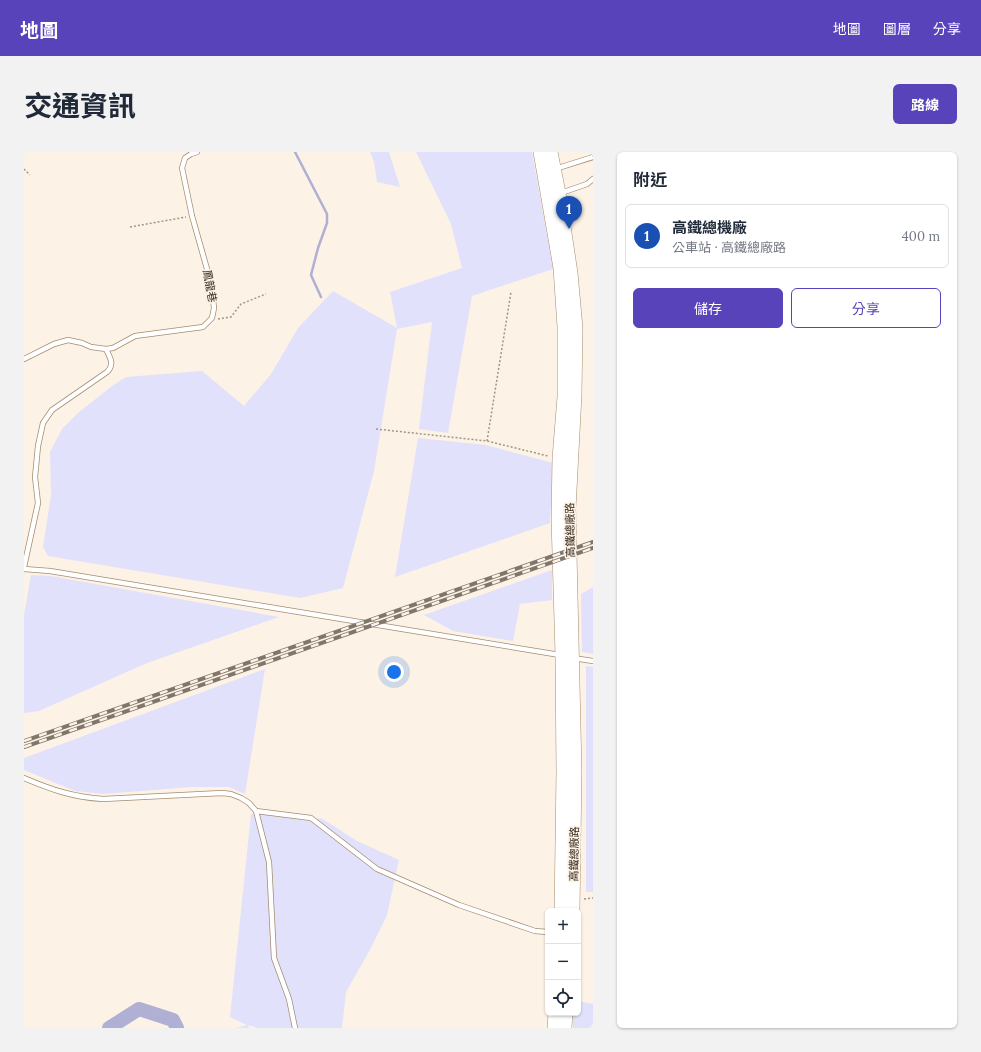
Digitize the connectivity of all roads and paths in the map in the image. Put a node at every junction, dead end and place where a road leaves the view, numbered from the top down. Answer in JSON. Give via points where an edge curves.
{"nodes":[{"id":1,"x":197,"y":152,"type":"edge"},
{"id":2,"x":540,"y":152,"type":"edge"},
{"id":3,"x":551,"y":152,"type":"edge"},
{"id":4,"x":593,"y":157,"type":"edge"},
{"id":5,"x":24,"y":169,"type":"edge"},
{"id":6,"x":549,"y":171,"type":"junction"},
{"id":7,"x":30,"y":175,"type":"dead end"},
{"id":8,"x":593,"y":179,"type":"edge"},
{"id":9,"x":559,"y":194,"type":"junction"},
{"id":10,"x":192,"y":216,"type":"junction"},
{"id":11,"x":130,"y":227,"type":"dead end"},
{"id":12,"x":511,"y":292,"type":"dead end"},
{"id":13,"x":266,"y":294,"type":"dead end"},
{"id":14,"x":210,"y":320,"type":"junction"},
{"id":15,"x":106,"y":349,"type":"junction"},
{"id":16,"x":24,"y":359,"type":"edge"},
{"id":17,"x":376,"y":429,"type":"dead end"},
{"id":18,"x":488,"y":441,"type":"junction"},
{"id":19,"x":559,"y":458,"type":"junction"},
{"id":20,"x":24,"y":568,"type":"edge"},
{"id":21,"x":567,"y":656,"type":"junction"},
{"id":22,"x":593,"y":661,"type":"edge"},
{"id":23,"x":24,"y":778,"type":"edge"},
{"id":24,"x":256,"y":811,"type":"junction"},
{"id":25,"x":561,"y":908,"type":"edge"},
{"id":26,"x":573,"y":908,"type":"edge"},
{"id":27,"x":545,"y":932,"type":"edge"},
{"id":28,"x":555,"y":1016,"type":"edge"},
{"id":29,"x":566,"y":1016,"type":"edge"},
{"id":30,"x":295,"y":1028,"type":"edge"},
{"id":31,"x":554,"y":1028,"type":"edge"},
{"id":32,"x":565,"y":1028,"type":"edge"}],
"edges":[{"from":1,"to":10,"type":"lane","name":"鳳龍巷","via":[[185,158],[182,168]]},
{"from":2,"to":6,"type":"street","name":"高鐵總廠路"},
{"from":3,"to":6,"type":"street","name":"高鐵總廠路"},
{"from":4,"to":6,"type":"lane"},
{"from":5,"to":7,"type":"path"},
{"from":6,"to":9,"type":"street","name":"高鐵總廠路"},
{"from":6,"to":19,"type":"street","name":"高鐵總廠路","via":[[564,327],[564,397]]},
{"from":8,"to":9,"type":"lane","via":[[587,184]]},
{"from":9,"to":21,"type":"street","name":"高鐵總廠路","via":[[576,328],[569,509]]},
{"from":10,"to":11,"type":"path"},
{"from":10,"to":14,"type":"lane","name":"鳳龍巷","via":[[211,283],[214,308]]},
{"from":12,"to":18,"type":"path"},
{"from":13,"to":14,"type":"path","via":[[241,304],[232,317]]},
{"from":14,"to":15,"type":"lane","via":[[204,327],[135,336]]},
{"from":15,"to":16,"type":"lane","via":[[68,340]]},
{"from":15,"to":20,"type":"lane","via":[[112,362],[111,368],[52,410],[43,423],[36,461],[38,503]]},
{"from":17,"to":18,"type":"path"},
{"from":18,"to":19,"type":"path"},
{"from":19,"to":21,"type":"street","name":"高鐵總廠路","via":[[558,519]]},
{"from":20,"to":21,"type":"lane","via":[[50,570]]},
{"from":21,"to":22,"type":"lane"},
{"from":21,"to":25,"type":"street","name":"高鐵總廠路"},
{"from":21,"to":26,"type":"street","name":"高鐵總廠路","via":[[575,771]]},
{"from":23,"to":24,"type":"lane","via":[[67,794],[90,798],[231,794],[249,803]]},
{"from":24,"to":27,"type":"lane","via":[[311,818],[377,869],[459,905],[535,931]]},
{"from":24,"to":30,"type":"lane","via":[[269,862],[274,958]]},
{"from":28,"to":31,"type":"street"},
{"from":29,"to":32,"type":"street"}]}
